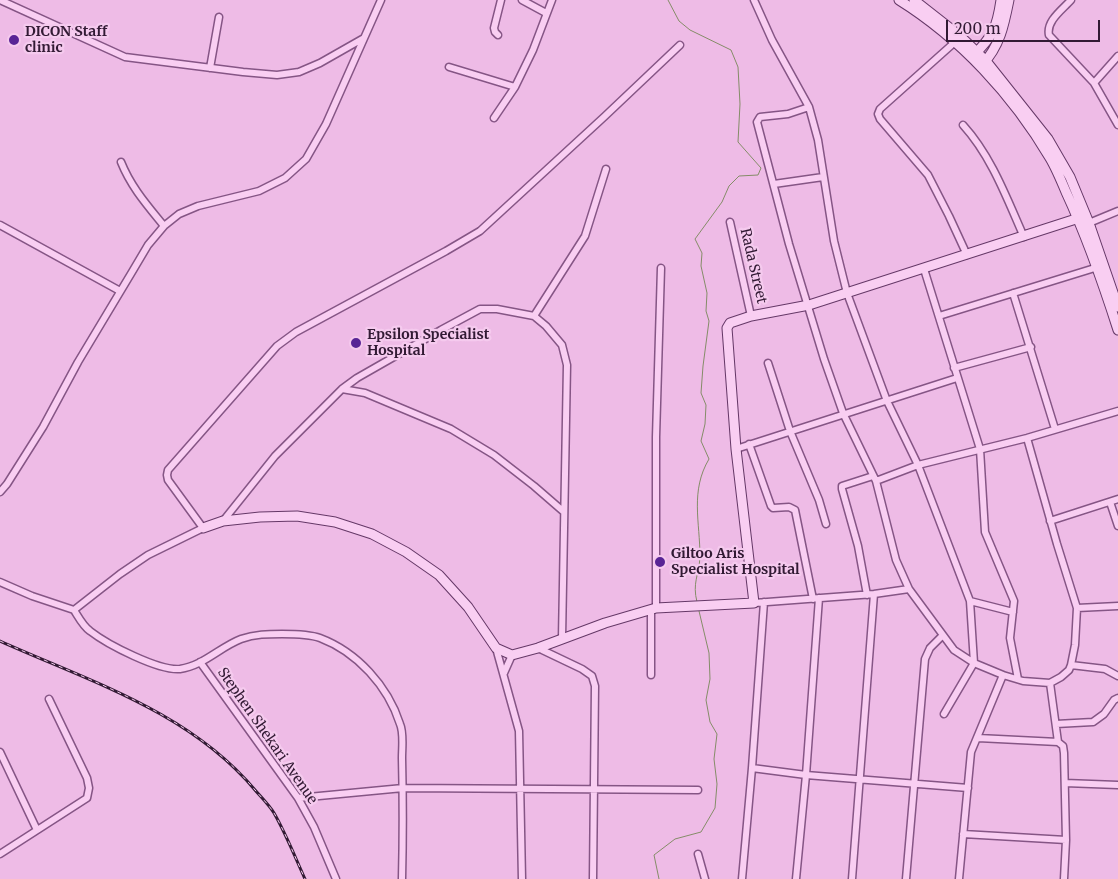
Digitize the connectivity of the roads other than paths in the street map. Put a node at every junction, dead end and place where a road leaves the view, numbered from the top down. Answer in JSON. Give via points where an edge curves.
{"nodes":[{"id":1,"x":381,"y":0,"type":"edge"},
{"id":2,"x":502,"y":0,"type":"edge"},
{"id":3,"x":522,"y":0,"type":"edge"},
{"id":4,"x":552,"y":0,"type":"edge"},
{"id":5,"x":754,"y":0,"type":"edge"},
{"id":6,"x":898,"y":0,"type":"edge"},
{"id":7,"x":914,"y":0,"type":"edge"},
{"id":8,"x":1001,"y":0,"type":"edge"},
{"id":9,"x":1009,"y":0,"type":"edge"},
{"id":10,"x":1071,"y":0,"type":"edge"},
{"id":11,"x":1,"y":3,"type":"edge"},
{"id":12,"x":546,"y":13,"type":"junction"},
{"id":13,"x":220,"y":17,"type":"dead end"},
{"id":14,"x":498,"y":34,"type":"dead end"},
{"id":15,"x":365,"y":37,"type":"junction"},
{"id":16,"x":955,"y":42,"type":"junction"},
{"id":17,"x":680,"y":45,"type":"dead end"},
{"id":18,"x":974,"y":55,"type":"junction"},
{"id":19,"x":1118,"y":56,"type":"edge"},
{"id":20,"x":983,"y":64,"type":"junction"},
{"id":21,"x":449,"y":67,"type":"dead end"},
{"id":22,"x":210,"y":68,"type":"junction"},
{"id":23,"x":1094,"y":83,"type":"junction"},
{"id":24,"x":515,"y":87,"type":"junction"},
{"id":25,"x":809,"y":107,"type":"junction"},
{"id":26,"x":494,"y":118,"type":"dead end"},
{"id":27,"x":1118,"y":125,"type":"edge"},
{"id":28,"x":963,"y":126,"type":"dead end"},
{"id":29,"x":121,"y":162,"type":"dead end"},
{"id":30,"x":606,"y":170,"type":"dead end"},
{"id":31,"x":823,"y":177,"type":"junction"},
{"id":32,"x":774,"y":184,"type":"junction"},
{"id":33,"x":1118,"y":211,"type":"edge"},
{"id":34,"x":1079,"y":218,"type":"junction"},
{"id":35,"x":730,"y":222,"type":"dead end"},
{"id":36,"x":1089,"y":223,"type":"junction"},
{"id":37,"x":164,"y":226,"type":"junction"},
{"id":38,"x":1,"y":228,"type":"edge"},
{"id":39,"x":1024,"y":237,"type":"junction"},
{"id":40,"x":967,"y":255,"type":"junction"},
{"id":41,"x":1098,"y":267,"type":"junction"},
{"id":42,"x":661,"y":268,"type":"dead end"},
{"id":43,"x":924,"y":269,"type":"junction"},
{"id":44,"x":120,"y":291,"type":"junction"},
{"id":45,"x":847,"y":293,"type":"junction"},
{"id":46,"x":1013,"y":293,"type":"junction"},
{"id":47,"x":809,"y":305,"type":"junction"},
{"id":48,"x":1118,"y":307,"type":"edge"},
{"id":49,"x":534,"y":316,"type":"junction"},
{"id":50,"x":751,"y":316,"type":"junction"},
{"id":51,"x":939,"y":316,"type":"junction"},
{"id":52,"x":1118,"y":330,"type":"edge"},
{"id":53,"x":1031,"y":347,"type":"junction"},
{"id":54,"x":768,"y":363,"type":"dead end"},
{"id":55,"x":954,"y":368,"type":"junction"},
{"id":56,"x":357,"y":378,"type":"junction"},
{"id":57,"x":957,"y":378,"type":"junction"},
{"id":58,"x":342,"y":389,"type":"junction"},
{"id":59,"x":366,"y":393,"type":"junction"},
{"id":60,"x":887,"y":401,"type":"junction"},
{"id":61,"x":1118,"y":411,"type":"edge"},
{"id":62,"x":843,"y":413,"type":"junction"},
{"id":63,"x":1055,"y":429,"type":"junction"},
{"id":64,"x":790,"y":431,"type":"junction"},
{"id":65,"x":1027,"y":438,"type":"junction"},
{"id":66,"x":749,"y":444,"type":"junction"},
{"id":67,"x":736,"y":449,"type":"junction"},
{"id":68,"x":980,"y":449,"type":"junction"},
{"id":69,"x":918,"y":465,"type":"junction"},
{"id":70,"x":874,"y":478,"type":"junction"},
{"id":71,"x":0,"y":492,"type":"edge"},
{"id":72,"x":1118,"y":499,"type":"edge"},
{"id":73,"x":1110,"y":502,"type":"junction"},
{"id":74,"x":564,"y":512,"type":"junction"},
{"id":75,"x":223,"y":521,"type":"junction"},
{"id":76,"x":1050,"y":521,"type":"junction"},
{"id":77,"x":826,"y":524,"type":"dead end"},
{"id":78,"x":1118,"y":526,"type":"edge"},
{"id":79,"x":203,"y":528,"type":"junction"},
{"id":80,"x":0,"y":582,"type":"edge"},
{"id":81,"x":909,"y":589,"type":"junction"},
{"id":82,"x":874,"y":594,"type":"junction"},
{"id":83,"x":867,"y":595,"type":"junction"},
{"id":84,"x":816,"y":598,"type":"junction"},
{"id":85,"x":970,"y":600,"type":"junction"},
{"id":86,"x":764,"y":602,"type":"junction"},
{"id":87,"x":754,"y":603,"type":"junction"},
{"id":88,"x":1118,"y":606,"type":"edge"},
{"id":89,"x":1077,"y":608,"type":"junction"},
{"id":90,"x":654,"y":609,"type":"junction"},
{"id":91,"x":74,"y":610,"type":"junction"},
{"id":92,"x":1014,"y":612,"type":"junction"},
{"id":93,"x":942,"y":636,"type":"junction"},
{"id":94,"x":562,"y":638,"type":"junction"},
{"id":95,"x":550,"y":643,"type":"junction"},
{"id":96,"x":496,"y":648,"type":"junction"},
{"id":97,"x":538,"y":648,"type":"junction"},
{"id":98,"x":512,"y":655,"type":"junction"},
{"id":99,"x":557,"y":657,"type":"junction"},
{"id":100,"x":200,"y":662,"type":"junction"},
{"id":101,"x":974,"y":662,"type":"junction"},
{"id":102,"x":1071,"y":665,"type":"junction"},
{"id":103,"x":504,"y":673,"type":"junction"},
{"id":104,"x":651,"y":675,"type":"dead end"},
{"id":105,"x":1003,"y":675,"type":"junction"},
{"id":106,"x":1118,"y":676,"type":"edge"},
{"id":107,"x":1018,"y":679,"type":"junction"},
{"id":108,"x":1050,"y":683,"type":"junction"},
{"id":109,"x":1118,"y":698,"type":"edge"},
{"id":110,"x":50,"y":699,"type":"dead end"},
{"id":111,"x":944,"y":714,"type":"dead end"},
{"id":112,"x":1056,"y":724,"type":"junction"},
{"id":113,"x":978,"y":738,"type":"junction"},
{"id":114,"x":1058,"y":742,"type":"junction"},
{"id":115,"x":0,"y":752,"type":"edge"},
{"id":116,"x":752,"y":768,"type":"junction"},
{"id":117,"x":806,"y":775,"type":"junction"},
{"id":118,"x":860,"y":780,"type":"junction"},
{"id":119,"x":1065,"y":783,"type":"junction"},
{"id":120,"x":915,"y":784,"type":"junction"},
{"id":121,"x":1118,"y":785,"type":"edge"},
{"id":122,"x":403,"y":788,"type":"junction"},
{"id":123,"x":522,"y":788,"type":"junction"},
{"id":124,"x":968,"y":788,"type":"junction"},
{"id":125,"x":595,"y":790,"type":"junction"},
{"id":126,"x":698,"y":790,"type":"dead end"},
{"id":127,"x":298,"y":798,"type":"junction"},
{"id":128,"x":37,"y":830,"type":"junction"},
{"id":129,"x":963,"y":834,"type":"junction"},
{"id":130,"x":1066,"y":840,"type":"junction"},
{"id":131,"x":0,"y":854,"type":"edge"},
{"id":132,"x":698,"y":854,"type":"dead end"},
{"id":133,"x":336,"y":879,"type":"edge"},
{"id":134,"x":402,"y":879,"type":"edge"},
{"id":135,"x":522,"y":879,"type":"edge"},
{"id":136,"x":593,"y":879,"type":"edge"},
{"id":137,"x":705,"y":879,"type":"edge"},
{"id":138,"x":742,"y":879,"type":"edge"},
{"id":139,"x":796,"y":879,"type":"edge"},
{"id":140,"x":852,"y":879,"type":"edge"},
{"id":141,"x":906,"y":879,"type":"edge"},
{"id":142,"x":958,"y":879,"type":"edge"},
{"id":143,"x":1064,"y":879,"type":"edge"}],
"edges":[{"from":1,"to":15,"type":"street"},
{"from":2,"to":14,"type":"street","via":[[494,28]]},
{"from":3,"to":12,"type":"street"},
{"from":4,"to":12,"type":"street"},
{"from":5,"to":25,"type":"street"},
{"from":6,"to":16,"type":"street"},
{"from":7,"to":18,"type":"street","via":[[960,36]]},
{"from":8,"to":18,"type":"street","via":[[998,22]]},
{"from":9,"to":20,"type":"street","via":[[998,43]]},
{"from":10,"to":23,"type":"street","via":[[1051,22],[1048,35]]},
{"from":11,"to":22,"type":"street","via":[[126,57]]},
{"from":12,"to":24,"type":"street","via":[[534,50]]},
{"from":13,"to":22,"type":"street"},
{"from":15,"to":22,"type":"street","via":[[299,72],[277,75]]},
{"from":15,"to":37,"type":"street","via":[[326,124],[306,159],[285,178],[260,191],[198,206],[179,214]]},
{"from":16,"to":18,"type":"street"},
{"from":16,"to":40,"type":"street","via":[[878,114],[928,175]]},
{"from":17,"to":79,"type":"street","via":[[480,232],[296,332],[277,346],[168,470],[168,480]]},
{"from":18,"to":20,"type":"street"},
{"from":19,"to":23,"type":"street"},
{"from":20,"to":34,"type":"street","via":[[1051,158]]},
{"from":20,"to":36,"type":"street","via":[[1048,139],[1070,177]]},
{"from":21,"to":24,"type":"street"},
{"from":23,"to":27,"type":"street"},
{"from":24,"to":26,"type":"street"},
{"from":25,"to":31,"type":"street"},
{"from":25,"to":32,"type":"street","via":[[758,119]]},
{"from":28,"to":39,"type":"street","via":[[996,175]]},
{"from":29,"to":37,"type":"street","via":[[138,194]]},
{"from":30,"to":49,"type":"street","via":[[586,236]]},
{"from":31,"to":32,"type":"street"},
{"from":31,"to":45,"type":"street"},
{"from":32,"to":47,"type":"street"},
{"from":33,"to":36,"type":"street"},
{"from":34,"to":39,"type":"street"},
{"from":34,"to":41,"type":"street"},
{"from":35,"to":50,"type":"street","name":"Rada Street"},
{"from":36,"to":48,"type":"street"},
{"from":37,"to":44,"type":"street","via":[[148,245]]},
{"from":38,"to":44,"type":"street"},
{"from":39,"to":40,"type":"street"},
{"from":40,"to":43,"type":"street"},
{"from":41,"to":46,"type":"street"},
{"from":41,"to":52,"type":"street"},
{"from":42,"to":90,"type":"street"},
{"from":43,"to":45,"type":"street"},
{"from":43,"to":51,"type":"street"},
{"from":44,"to":71,"type":"street","via":[[43,427]]},
{"from":45,"to":47,"type":"street"},
{"from":45,"to":60,"type":"street"},
{"from":46,"to":51,"type":"street"},
{"from":46,"to":53,"type":"street"},
{"from":47,"to":50,"type":"street"},
{"from":47,"to":62,"type":"street"},
{"from":49,"to":56,"type":"street","via":[[480,309]]},
{"from":49,"to":74,"type":"street","via":[[562,345],[567,365]]},
{"from":50,"to":67,"type":"street","via":[[730,323],[728,328]]},
{"from":51,"to":55,"type":"street"},
{"from":53,"to":55,"type":"street"},
{"from":53,"to":63,"type":"street"},
{"from":54,"to":64,"type":"street"},
{"from":55,"to":57,"type":"street"},
{"from":56,"to":58,"type":"street"},
{"from":56,"to":59,"type":"street"},
{"from":57,"to":60,"type":"street"},
{"from":57,"to":68,"type":"street"},
{"from":58,"to":59,"type":"street"},
{"from":58,"to":75,"type":"street","via":[[275,456]]},
{"from":59,"to":74,"type":"street","via":[[451,429],[494,455]]},
{"from":60,"to":62,"type":"street"},
{"from":60,"to":69,"type":"street"},
{"from":61,"to":63,"type":"street"},
{"from":62,"to":64,"type":"street"},
{"from":62,"to":70,"type":"street"},
{"from":63,"to":65,"type":"street"},
{"from":64,"to":66,"type":"street"},
{"from":64,"to":77,"type":"street"},
{"from":65,"to":68,"type":"street"},
{"from":65,"to":76,"type":"street"},
{"from":66,"to":67,"type":"street"},
{"from":66,"to":84,"type":"street","via":[[772,508],[795,510]]},
{"from":67,"to":87,"type":"street"},
{"from":68,"to":69,"type":"street"},
{"from":68,"to":92,"type":"street","via":[[985,532],[1012,593]]},
{"from":69,"to":70,"type":"street"},
{"from":69,"to":85,"type":"street"},
{"from":70,"to":81,"type":"street","via":[[896,560]]},
{"from":70,"to":83,"type":"street","via":[[842,486]]},
{"from":72,"to":73,"type":"street"},
{"from":73,"to":76,"type":"street"},
{"from":73,"to":78,"type":"street"},
{"from":74,"to":94,"type":"street"},
{"from":75,"to":79,"type":"street"},
{"from":75,"to":96,"type":"street","via":[[297,516],[335,522],[372,534],[439,575],[468,607]]},
{"from":76,"to":89,"type":"street"},
{"from":79,"to":91,"type":"street","via":[[148,555]]},
{"from":80,"to":91,"type":"street"},
{"from":81,"to":82,"type":"street"},
{"from":81,"to":93,"type":"street"},
{"from":82,"to":83,"type":"street"},
{"from":82,"to":118,"type":"street"},
{"from":83,"to":84,"type":"street"},
{"from":84,"to":86,"type":"street"},
{"from":84,"to":117,"type":"street"},
{"from":85,"to":92,"type":"street"},
{"from":85,"to":101,"type":"street"},
{"from":86,"to":87,"type":"street"},
{"from":86,"to":116,"type":"street"},
{"from":87,"to":90,"type":"street"},
{"from":88,"to":89,"type":"street"},
{"from":89,"to":102,"type":"street"},
{"from":90,"to":94,"type":"street"},
{"from":90,"to":104,"type":"street"},
{"from":91,"to":100,"type":"street","via":[[89,631],[119,649],[163,668],[178,669]]},
{"from":92,"to":107,"type":"street","via":[[1010,638]]},
{"from":93,"to":101,"type":"street","via":[[954,650]]},
{"from":93,"to":120,"type":"street","via":[[930,648],[925,659]]},
{"from":94,"to":95,"type":"street"},
{"from":95,"to":97,"type":"street"},
{"from":95,"to":99,"type":"street"},
{"from":96,"to":98,"type":"street"},
{"from":96,"to":103,"type":"street"},
{"from":97,"to":98,"type":"street"},
{"from":97,"to":99,"type":"street"},
{"from":98,"to":103,"type":"street"},
{"from":99,"to":125,"type":"street","via":[[592,676],[595,686]]},
{"from":100,"to":122,"type":"street","via":[[241,639],[258,634],[318,638],[346,651],[387,695],[401,725]]},
{"from":100,"to":127,"type":"street","name":"Stephen Shekari Avenue"},
{"from":101,"to":105,"type":"street"},
{"from":101,"to":111,"type":"street"},
{"from":102,"to":106,"type":"street","via":[[1105,669]]},
{"from":102,"to":108,"type":"street","via":[[1061,677]]},
{"from":103,"to":123,"type":"street","via":[[520,731]]},
{"from":105,"to":107,"type":"street"},
{"from":105,"to":113,"type":"street"},
{"from":107,"to":108,"type":"street"},
{"from":108,"to":112,"type":"street"},
{"from":109,"to":112,"type":"street","via":[[1093,722]]},
{"from":110,"to":128,"type":"street","via":[[89,788],[87,798]]},
{"from":112,"to":114,"type":"street"},
{"from":113,"to":114,"type":"street"},
{"from":113,"to":124,"type":"street","via":[[971,752]]},
{"from":114,"to":119,"type":"street","via":[[1063,746]]},
{"from":115,"to":128,"type":"street"},
{"from":116,"to":117,"type":"street"},
{"from":116,"to":138,"type":"street"},
{"from":117,"to":118,"type":"street"},
{"from":117,"to":139,"type":"street"},
{"from":118,"to":120,"type":"street"},
{"from":118,"to":140,"type":"street"},
{"from":119,"to":121,"type":"street"},
{"from":119,"to":130,"type":"street"},
{"from":120,"to":124,"type":"street"},
{"from":120,"to":141,"type":"street"},
{"from":122,"to":123,"type":"street"},
{"from":122,"to":127,"type":"street"},
{"from":122,"to":134,"type":"street"},
{"from":123,"to":125,"type":"street"},
{"from":123,"to":135,"type":"street"},
{"from":124,"to":129,"type":"street"},
{"from":125,"to":126,"type":"street"},
{"from":125,"to":136,"type":"street"},
{"from":127,"to":133,"type":"street","name":"Stephen Shekari Avenue"},
{"from":128,"to":131,"type":"street"},
{"from":129,"to":130,"type":"street"},
{"from":129,"to":142,"type":"street"},
{"from":130,"to":143,"type":"street"},
{"from":132,"to":137,"type":"street"}]}
